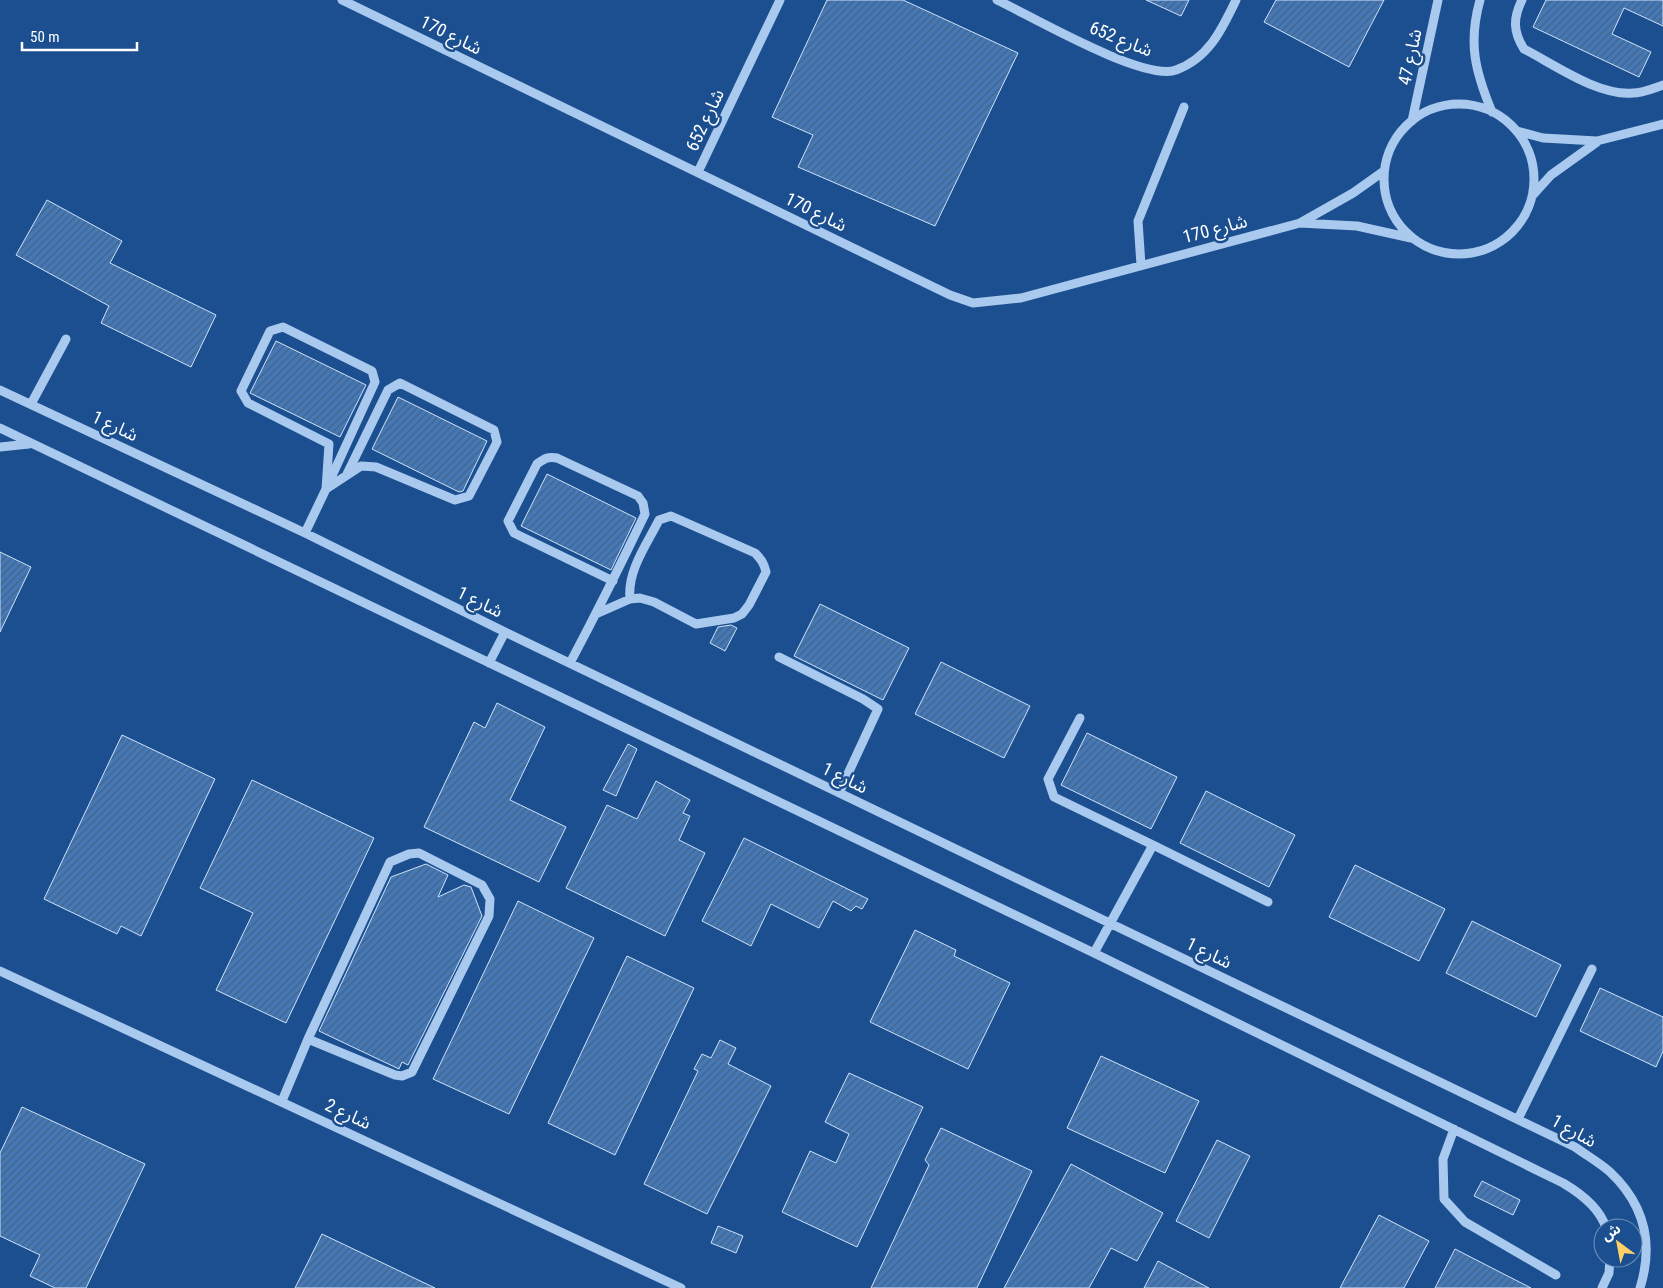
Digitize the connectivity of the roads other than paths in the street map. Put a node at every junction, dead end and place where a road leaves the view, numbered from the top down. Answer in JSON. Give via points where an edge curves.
{"nodes":[{"id":1,"x":342,"y":0,"type":"edge"},
{"id":2,"x":780,"y":0,"type":"edge"},
{"id":3,"x":997,"y":0,"type":"edge"},
{"id":4,"x":1236,"y":0,"type":"edge"},
{"id":5,"x":1438,"y":0,"type":"edge"},
{"id":6,"x":1480,"y":0,"type":"edge"},
{"id":7,"x":1522,"y":0,"type":"edge"},
{"id":8,"x":1663,"y":85,"type":"edge"},
{"id":9,"x":1184,"y":107,"type":"dead end"},
{"id":10,"x":1492,"y":112,"type":"junction"},
{"id":11,"x":1412,"y":121,"type":"junction"},
{"id":12,"x":1663,"y":124,"type":"edge"},
{"id":13,"x":1517,"y":131,"type":"junction"},
{"id":14,"x":1597,"y":141,"type":"junction"},
{"id":15,"x":1384,"y":171,"type":"junction"},
{"id":16,"x":698,"y":172,"type":"junction"},
{"id":17,"x":1532,"y":196,"type":"junction"},
{"id":18,"x":1300,"y":223,"type":"junction"},
{"id":19,"x":1411,"y":238,"type":"junction"},
{"id":20,"x":1141,"y":265,"type":"junction"},
{"id":21,"x":66,"y":339,"type":"dead end"},
{"id":22,"x":0,"y":390,"type":"edge"},
{"id":23,"x":31,"y":404,"type":"junction"},
{"id":24,"x":0,"y":428,"type":"edge"},
{"id":25,"x":32,"y":444,"type":"junction"},
{"id":26,"x":0,"y":447,"type":"edge"},
{"id":27,"x":347,"y":474,"type":"junction"},
{"id":28,"x":326,"y":489,"type":"junction"},
{"id":29,"x":305,"y":533,"type":"junction"},
{"id":30,"x":613,"y":581,"type":"junction"},
{"id":31,"x":630,"y":599,"type":"junction"},
{"id":32,"x":596,"y":614,"type":"junction"},
{"id":33,"x":505,"y":632,"type":"junction"},
{"id":34,"x":779,"y":657,"type":"dead end"},
{"id":35,"x":489,"y":663,"type":"junction"},
{"id":36,"x":570,"y":663,"type":"junction"},
{"id":37,"x":1080,"y":718,"type":"dead end"},
{"id":38,"x":839,"y":793,"type":"junction"},
{"id":39,"x":1153,"y":845,"type":"junction"},
{"id":40,"x":1268,"y":902,"type":"dead end"},
{"id":41,"x":1110,"y":923,"type":"junction"},
{"id":42,"x":1094,"y":954,"type":"junction"},
{"id":43,"x":1592,"y":969,"type":"dead end"},
{"id":44,"x":0,"y":971,"type":"edge"},
{"id":45,"x":308,"y":1039,"type":"junction"},
{"id":46,"x":282,"y":1101,"type":"junction"},
{"id":47,"x":1518,"y":1120,"type":"junction"},
{"id":48,"x":1454,"y":1130,"type":"junction"},
{"id":49,"x":1600,"y":1218,"type":"edge"},
{"id":50,"x":1609,"y":1268,"type":"edge"},
{"id":51,"x":1556,"y":1275,"type":"dead end"},
{"id":52,"x":681,"y":1288,"type":"edge"},
{"id":53,"x":1602,"y":1288,"type":"edge"},
{"id":54,"x":1640,"y":1288,"type":"edge"}],
"edges":[{"from":1,"to":16,"type":"street","name":"شارع 170"},
{"from":2,"to":16,"type":"street","name":"شارع 652"},
{"from":3,"to":4,"type":"street","name":"شارع 652","via":[[1127,64],[1174,71],[1201,56],[1220,34]]},
{"from":5,"to":11,"type":"street","name":"شارع 47"},
{"from":6,"to":10,"type":"street","via":[[1473,23],[1474,57]]},
{"from":7,"to":8,"type":"street","via":[[1515,18],[1515,29],[1524,49],[1614,93],[1635,93]]},
{"from":9,"to":20,"type":"street","via":[[1138,221]]},
{"from":10,"to":11,"type":"street","via":[[1459,104],[1442,106]]},
{"from":10,"to":13,"type":"street"},
{"from":11,"to":15,"type":"street","via":[[1398,135]]},
{"from":12,"to":14,"type":"street"},
{"from":13,"to":14,"type":"street","via":[[1543,138]]},
{"from":13,"to":17,"type":"street","via":[[1529,151],[1534,173]]},
{"from":14,"to":17,"type":"street","via":[[1551,175]]},
{"from":15,"to":18,"type":"street","name":"شارع 170"},
{"from":15,"to":19,"type":"street","via":[[1384,190],[1389,208]]},
{"from":16,"to":20,"type":"street","name":"شارع 170","via":[[950,296],[973,303],[1022,298]]},
{"from":17,"to":19,"type":"street","via":[[1526,214],[1515,229],[1500,242],[1483,250],[1446,254]]},
{"from":18,"to":19,"type":"street","name":"شارع 170","via":[[1357,226]]},
{"from":18,"to":20,"type":"street","name":"شارع 170"},
{"from":21,"to":23,"type":"street"},
{"from":22,"to":23,"type":"street","name":"شارع 1"},
{"from":23,"to":29,"type":"street","name":"شارع 1"},
{"from":24,"to":25,"type":"street"},
{"from":25,"to":26,"type":"street"},
{"from":25,"to":35,"type":"street"},
{"from":27,"to":27,"type":"street","via":[[361,466],[376,467],[455,500],[469,496],[497,442],[494,430],[400,383],[388,390]]},
{"from":27,"to":28,"type":"street"},
{"from":28,"to":28,"type":"street","via":[[329,444],[248,404],[240,391],[270,331],[283,327],[372,371],[375,382]]},
{"from":28,"to":29,"type":"street"},
{"from":29,"to":33,"type":"street","name":"شارع 1"},
{"from":30,"to":30,"type":"street","via":[[645,514],[643,502],[638,496],[557,458],[543,459],[537,464],[508,521],[510,528],[522,537]]},
{"from":30,"to":32,"type":"street"},
{"from":31,"to":31,"type":"street","via":[[654,602],[696,624],[734,618],[749,605],[766,572],[765,567],[755,553],[666,516],[659,520],[634,570]]},
{"from":31,"to":32,"type":"street"},
{"from":32,"to":36,"type":"street"},
{"from":33,"to":35,"type":"street"},
{"from":33,"to":36,"type":"street","name":"شارع 1"},
{"from":34,"to":38,"type":"street","via":[[878,709]]},
{"from":35,"to":42,"type":"street"},
{"from":36,"to":38,"type":"street","name":"شارع 1"},
{"from":37,"to":39,"type":"street","via":[[1048,779],[1054,797]]},
{"from":38,"to":41,"type":"street","name":"شارع 1"},
{"from":39,"to":40,"type":"street"},
{"from":39,"to":41,"type":"street"},
{"from":41,"to":42,"type":"street"},
{"from":41,"to":47,"type":"street","name":"شارع 1"},
{"from":42,"to":48,"type":"street"},
{"from":43,"to":47,"type":"street"},
{"from":44,"to":46,"type":"street","name":"شارع 2"},
{"from":45,"to":45,"type":"street","via":[[390,862],[409,854],[419,854],[482,885],[490,900],[489,916],[412,1072],[396,1075]]},
{"from":45,"to":46,"type":"street"},
{"from":46,"to":52,"type":"street","name":"شارع 2"},
{"from":47,"to":54,"type":"street","name":"شارع 1","via":[[1575,1147],[1609,1171],[1628,1193],[1645,1229],[1648,1249]]},
{"from":48,"to":49,"type":"street","via":[[1580,1193]]},
{"from":48,"to":51,"type":"street","via":[[1443,1159],[1444,1199],[1465,1222]]},
{"from":50,"to":53,"type":"street"}]}
